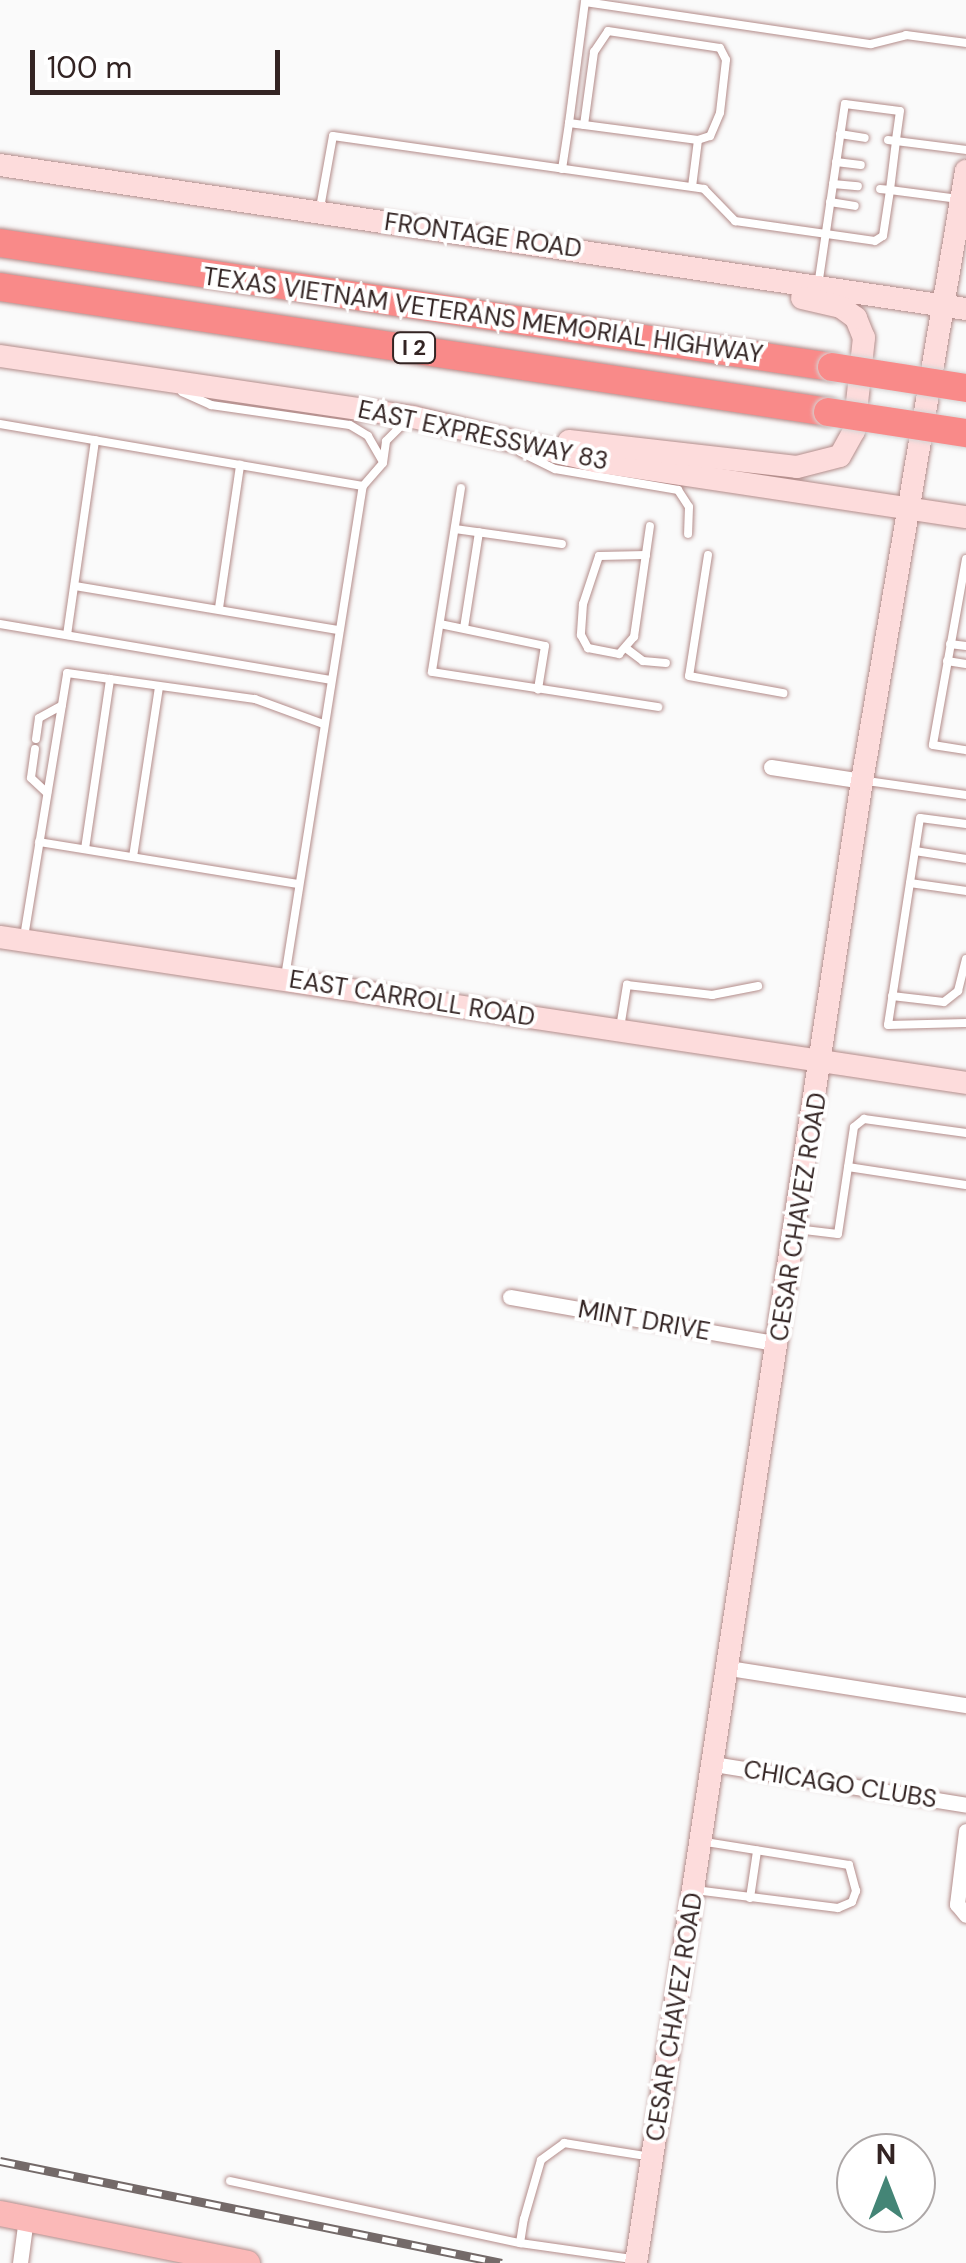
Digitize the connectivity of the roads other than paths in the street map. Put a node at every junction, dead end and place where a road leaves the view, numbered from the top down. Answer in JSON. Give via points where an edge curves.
{"nodes":[{"id":1,"x":966,"y":43,"type":"edge"},
{"id":2,"x":569,"y":123,"type":"junction"},
{"id":3,"x":584,"y":125,"type":"junction"},
{"id":4,"x":840,"y":134,"type":"junction"},
{"id":5,"x":865,"y":138,"type":"dead end"},
{"id":6,"x":698,"y":140,"type":"junction"},
{"id":7,"x":892,"y":141,"type":"junction"},
{"id":8,"x":966,"y":150,"type":"edge"},
{"id":9,"x":836,"y":162,"type":"junction"},
{"id":10,"x":0,"y":165,"type":"edge"},
{"id":11,"x":861,"y":165,"type":"dead end"},
{"id":12,"x":562,"y":168,"type":"junction"},
{"id":13,"x":966,"y":172,"type":"edge"},
{"id":14,"x":833,"y":184,"type":"junction"},
{"id":15,"x":858,"y":186,"type":"dead end"},
{"id":16,"x":692,"y":187,"type":"junction"},
{"id":17,"x":885,"y":190,"type":"junction"},
{"id":18,"x":963,"y":200,"type":"junction"},
{"id":19,"x":830,"y":202,"type":"junction"},
{"id":20,"x":855,"y":206,"type":"dead end"},
{"id":21,"x":320,"y":212,"type":"junction"},
{"id":22,"x":0,"y":230,"type":"edge"},
{"id":23,"x":826,"y":234,"type":"junction"},
{"id":24,"x":0,"y":242,"type":"edge"},
{"id":25,"x":613,"y":255,"type":"junction"},
{"id":26,"x":180,"y":271,"type":"junction"},
{"id":27,"x":818,"y":286,"type":"junction"},
{"id":28,"x":0,"y":289,"type":"edge"},
{"id":29,"x":956,"y":307,"type":"edge"},
{"id":30,"x":0,"y":356,"type":"edge"},
{"id":31,"x":151,"y":378,"type":"junction"},
{"id":32,"x":966,"y":388,"type":"edge"},
{"id":33,"x":413,"y":417,"type":"junction"},
{"id":34,"x":0,"y":424,"type":"edge"},
{"id":35,"x":471,"y":429,"type":"junction"},
{"id":36,"x":966,"y":433,"type":"edge"},
{"id":37,"x":95,"y":440,"type":"junction"},
{"id":38,"x":383,"y":462,"type":"junction"},
{"id":39,"x":240,"y":465,"type":"junction"},
{"id":40,"x":364,"y":486,"type":"junction"},
{"id":41,"x":461,"y":488,"type":"dead end"},
{"id":42,"x":908,"y":510,"type":"junction"},
{"id":43,"x":966,"y":517,"type":"edge"},
{"id":44,"x":650,"y":526,"type":"dead end"},
{"id":45,"x":455,"y":528,"type":"junction"},
{"id":46,"x":479,"y":532,"type":"junction"},
{"id":47,"x":688,"y":534,"type":"dead end"},
{"id":48,"x":562,"y":544,"type":"dead end"},
{"id":49,"x":708,"y":555,"type":"dead end"},
{"id":50,"x":646,"y":556,"type":"junction"},
{"id":51,"x":966,"y":559,"type":"edge"},
{"id":52,"x":75,"y":586,"type":"junction"},
{"id":53,"x":962,"y":590,"type":"edge"},
{"id":54,"x":218,"y":608,"type":"junction"},
{"id":55,"x":961,"y":608,"type":"edge"},
{"id":56,"x":0,"y":624,"type":"edge"},
{"id":57,"x":440,"y":624,"type":"junction"},
{"id":58,"x":953,"y":626,"type":"junction"},
{"id":59,"x":464,"y":628,"type":"junction"},
{"id":60,"x":966,"y":628,"type":"edge"},
{"id":61,"x":339,"y":630,"type":"junction"},
{"id":62,"x":67,"y":635,"type":"junction"},
{"id":63,"x":950,"y":644,"type":"junction"},
{"id":64,"x":966,"y":646,"type":"edge"},
{"id":65,"x":628,"y":649,"type":"junction"},
{"id":66,"x":947,"y":662,"type":"junction"},
{"id":67,"x":666,"y":664,"type":"dead end"},
{"id":68,"x":966,"y":664,"type":"edge"},
{"id":69,"x":110,"y":679,"type":"junction"},
{"id":70,"x":330,"y":680,"type":"junction"},
{"id":71,"x":159,"y":686,"type":"junction"},
{"id":72,"x":538,"y":689,"type":"junction"},
{"id":73,"x":783,"y":693,"type":"dead end"},
{"id":74,"x":62,"y":705,"type":"junction"},
{"id":75,"x":658,"y":708,"type":"dead end"},
{"id":76,"x":323,"y":724,"type":"junction"},
{"id":77,"x":36,"y":738,"type":"dead end"},
{"id":78,"x":35,"y":750,"type":"dead end"},
{"id":79,"x":966,"y":750,"type":"edge"},
{"id":80,"x":771,"y":767,"type":"dead end"},
{"id":81,"x":862,"y":780,"type":"junction"},
{"id":82,"x":47,"y":793,"type":"junction"},
{"id":83,"x":966,"y":796,"type":"edge"},
{"id":84,"x":966,"y":824,"type":"edge"},
{"id":85,"x":40,"y":842,"type":"junction"},
{"id":86,"x":85,"y":849,"type":"junction"},
{"id":87,"x":915,"y":851,"type":"junction"},
{"id":88,"x":133,"y":857,"type":"junction"},
{"id":89,"x":966,"y":859,"type":"edge"},
{"id":90,"x":910,"y":883,"type":"junction"},
{"id":91,"x":299,"y":884,"type":"junction"},
{"id":92,"x":966,"y":891,"type":"edge"},
{"id":93,"x":12,"y":939,"type":"edge"},
{"id":94,"x":966,"y":960,"type":"edge"},
{"id":95,"x":285,"y":980,"type":"junction"},
{"id":96,"x":758,"y":986,"type":"dead end"},
{"id":97,"x":892,"y":996,"type":"junction"},
{"id":98,"x":966,"y":1022,"type":"edge"},
{"id":99,"x":620,"y":1030,"type":"junction"},
{"id":100,"x":824,"y":1062,"type":"junction"},
{"id":101,"x":966,"y":1083,"type":"edge"},
{"id":102,"x":966,"y":1132,"type":"edge"},
{"id":103,"x":848,"y":1167,"type":"junction"},
{"id":104,"x":966,"y":1185,"type":"edge"},
{"id":105,"x":796,"y":1229,"type":"junction"},
{"id":106,"x":510,"y":1297,"type":"dead end"},
{"id":107,"x":779,"y":1344,"type":"junction"},
{"id":108,"x":729,"y":1668,"type":"junction"},
{"id":109,"x":966,"y":1704,"type":"edge"},
{"id":110,"x":714,"y":1764,"type":"junction"},
{"id":111,"x":966,"y":1806,"type":"edge"},
{"id":112,"x":966,"y":1830,"type":"edge"},
{"id":113,"x":702,"y":1842,"type":"junction"},
{"id":114,"x":758,"y":1851,"type":"junction"},
{"id":115,"x":695,"y":1890,"type":"junction"},
{"id":116,"x":750,"y":1898,"type":"junction"},
{"id":117,"x":966,"y":1915,"type":"edge"},
{"id":118,"x":653,"y":2157,"type":"junction"},
{"id":119,"x":230,"y":2181,"type":"dead end"},
{"id":120,"x":0,"y":2213,"type":"edge"},
{"id":121,"x":26,"y":2218,"type":"junction"},
{"id":122,"x":520,"y":2243,"type":"junction"},
{"id":123,"x":636,"y":2261,"type":"edge"},
{"id":124,"x":20,"y":2263,"type":"edge"},
{"id":125,"x":247,"y":2263,"type":"edge"}],
"edges":[{"from":1,"to":2,"type":"lane","via":[[906,35],[871,44],[585,2]]},
{"from":2,"to":3,"type":"lane"},
{"from":2,"to":12,"type":"lane"},
{"from":3,"to":6,"type":"lane"},
{"from":3,"to":6,"type":"lane","via":[[601,36],[627,34],[720,48],[720,114],[710,136]]},
{"from":4,"to":5,"type":"lane"},
{"from":4,"to":7,"type":"lane","via":[[845,104],[900,111]]},
{"from":4,"to":9,"type":"lane"},
{"from":6,"to":16,"type":"lane"},
{"from":7,"to":8,"type":"lane"},
{"from":7,"to":17,"type":"lane"},
{"from":9,"to":11,"type":"lane"},
{"from":9,"to":14,"type":"lane"},
{"from":10,"to":21,"type":"street","name":"FRONTAGE ROAD"},
{"from":12,"to":16,"type":"lane"},
{"from":12,"to":21,"type":"lane","via":[[333,136]]},
{"from":13,"to":18,"type":"street","name":"CESAR CHAVEZ ROAD"},
{"from":14,"to":15,"type":"lane"},
{"from":14,"to":19,"type":"lane"},
{"from":16,"to":23,"type":"lane","via":[[704,188],[735,222]]},
{"from":17,"to":18,"type":"lane"},
{"from":17,"to":23,"type":"lane","via":[[883,236],[875,242]]},
{"from":18,"to":29,"type":"street","name":"CESAR CHAVEZ ROAD"},
{"from":19,"to":20,"type":"lane"},
{"from":19,"to":23,"type":"lane"},
{"from":21,"to":25,"type":"street","name":"FRONTAGE ROAD"},
{"from":22,"to":26,"type":"highway"},
{"from":23,"to":27,"type":"lane"},
{"from":24,"to":26,"type":"highway","name":"TEXAS VIETNAM VETERANS MEMORIAL HIGHWAY","number":"I 2"},
{"from":25,"to":27,"type":"street","name":"FRONTAGE ROAD"},
{"from":25,"to":35,"type":"street","via":[[703,283],[842,306],[856,318],[864,358],[850,445],[840,456],[797,467]]},
{"from":26,"to":32,"type":"highway","name":"TEXAS VIETNAM VETERANS MEMORIAL HIGHWAY","number":"I 2","bridge":true},
{"from":27,"to":29,"type":"street","name":"FRONTAGE ROAD"},
{"from":28,"to":36,"type":"highway","name":"TEXAS VIETNAM VETERANS MEMORIAL HIGHWAY","number":"I 2","bridge":true},
{"from":29,"to":42,"type":"street","name":"CESAR CHAVEZ ROAD"},
{"from":30,"to":31,"type":"street","name":"EAST EXPRESSWAY 83"},
{"from":31,"to":33,"type":"street","name":"EAST EXPRESSWAY 83"},
{"from":31,"to":38,"type":"lane","via":[[211,405],[350,425],[368,436]]},
{"from":33,"to":35,"type":"street","name":"EAST EXPRESSWAY 83"},
{"from":33,"to":38,"type":"lane","via":[[386,440]]},
{"from":34,"to":37,"type":"lane"},
{"from":35,"to":42,"type":"street","name":"EAST EXPRESSWAY 83","via":[[595,461]]},
{"from":35,"to":47,"type":"lane","via":[[556,469],[678,490],[689,507]]},
{"from":37,"to":39,"type":"lane"},
{"from":37,"to":52,"type":"lane"},
{"from":38,"to":40,"type":"lane"},
{"from":39,"to":40,"type":"lane"},
{"from":39,"to":54,"type":"lane"},
{"from":40,"to":61,"type":"lane"},
{"from":41,"to":45,"type":"lane"},
{"from":42,"to":43,"type":"street","name":"EAST EXPRESSWAY 83"},
{"from":42,"to":81,"type":"street","name":"CESAR CHAVEZ ROAD"},
{"from":44,"to":50,"type":"lane"},
{"from":45,"to":46,"type":"lane"},
{"from":45,"to":57,"type":"lane"},
{"from":46,"to":48,"type":"lane"},
{"from":46,"to":59,"type":"lane"},
{"from":49,"to":73,"type":"lane","via":[[689,676]]},
{"from":50,"to":65,"type":"lane"},
{"from":50,"to":65,"type":"lane","via":[[599,556],[586,585],[581,635],[588,648]]},
{"from":51,"to":53,"type":"lane"},
{"from":52,"to":54,"type":"lane"},
{"from":52,"to":62,"type":"lane"},
{"from":53,"to":55,"type":"lane"},
{"from":54,"to":61,"type":"lane"},
{"from":55,"to":58,"type":"lane"},
{"from":56,"to":62,"type":"lane"},
{"from":57,"to":59,"type":"lane"},
{"from":57,"to":72,"type":"lane","via":[[432,672]]},
{"from":58,"to":60,"type":"lane"},
{"from":58,"to":63,"type":"lane"},
{"from":59,"to":72,"type":"lane","via":[[544,646]]},
{"from":61,"to":70,"type":"lane"},
{"from":62,"to":70,"type":"lane"},
{"from":63,"to":64,"type":"lane"},
{"from":63,"to":66,"type":"lane"},
{"from":65,"to":67,"type":"lane","via":[[643,662]]},
{"from":66,"to":68,"type":"lane"},
{"from":66,"to":79,"type":"lane","via":[[933,745]]},
{"from":69,"to":71,"type":"lane"},
{"from":69,"to":74,"type":"lane","via":[[67,673]]},
{"from":69,"to":86,"type":"lane"},
{"from":70,"to":76,"type":"lane"},
{"from":71,"to":76,"type":"lane","via":[[256,699]]},
{"from":71,"to":88,"type":"lane"},
{"from":72,"to":75,"type":"lane"},
{"from":74,"to":77,"type":"lane","via":[[39,718]]},
{"from":74,"to":82,"type":"lane"},
{"from":76,"to":91,"type":"lane"},
{"from":78,"to":82,"type":"lane","via":[[31,778]]},
{"from":80,"to":81,"type":"street"},
{"from":81,"to":83,"type":"lane"},
{"from":81,"to":100,"type":"street","name":"CESAR CHAVEZ ROAD"},
{"from":82,"to":85,"type":"lane"},
{"from":84,"to":87,"type":"lane","via":[[920,818]]},
{"from":85,"to":86,"type":"lane"},
{"from":85,"to":93,"type":"lane"},
{"from":86,"to":88,"type":"lane"},
{"from":87,"to":89,"type":"lane"},
{"from":87,"to":90,"type":"lane"},
{"from":88,"to":91,"type":"lane"},
{"from":90,"to":92,"type":"lane"},
{"from":90,"to":97,"type":"lane"},
{"from":91,"to":95,"type":"lane"},
{"from":93,"to":95,"type":"street","name":"EAST CARROLL ROAD"},
{"from":94,"to":97,"type":"lane","via":[[958,991],[944,1002]]},
{"from":95,"to":99,"type":"street","name":"EAST CARROLL ROAD"},
{"from":96,"to":99,"type":"lane","via":[[712,995],[627,985]]},
{"from":97,"to":98,"type":"lane","via":[[888,1025]]},
{"from":99,"to":100,"type":"street","name":"EAST CARROLL ROAD"},
{"from":100,"to":101,"type":"street","name":"EAST CARROLL ROAD"},
{"from":100,"to":105,"type":"street","name":"CESAR CHAVEZ ROAD"},
{"from":102,"to":103,"type":"lane","via":[[864,1119],[854,1127]]},
{"from":103,"to":104,"type":"lane"},
{"from":103,"to":105,"type":"lane","via":[[838,1234]]},
{"from":105,"to":107,"type":"street","name":"CESAR CHAVEZ ROAD"},
{"from":106,"to":107,"type":"street","name":"MINT DRIVE"},
{"from":107,"to":108,"type":"street","name":"CESAR CHAVEZ ROAD"},
{"from":108,"to":109,"type":"street"},
{"from":108,"to":110,"type":"street","name":"CESAR CHAVEZ ROAD"},
{"from":110,"to":111,"type":"street","name":"CHICAGO CLUBS"},
{"from":110,"to":113,"type":"street","name":"CESAR CHAVEZ ROAD"},
{"from":112,"to":117,"type":"street","via":[[957,1904]]},
{"from":113,"to":114,"type":"lane"},
{"from":113,"to":115,"type":"street","name":"CESAR CHAVEZ ROAD"},
{"from":114,"to":116,"type":"lane"},
{"from":114,"to":116,"type":"lane","via":[[849,1866],[856,1891],[852,1902],[838,1908]]},
{"from":115,"to":116,"type":"lane"},
{"from":115,"to":118,"type":"street","name":"CESAR CHAVEZ ROAD"},
{"from":118,"to":122,"type":"lane","via":[[564,2143],[541,2160]]},
{"from":118,"to":123,"type":"street","name":"CESAR CHAVEZ ROAD"},
{"from":119,"to":122,"type":"lane"},
{"from":120,"to":121,"type":"main road"},
{"from":121,"to":124,"type":"street"},
{"from":121,"to":125,"type":"main road"},
{"from":122,"to":123,"type":"lane"}]}
